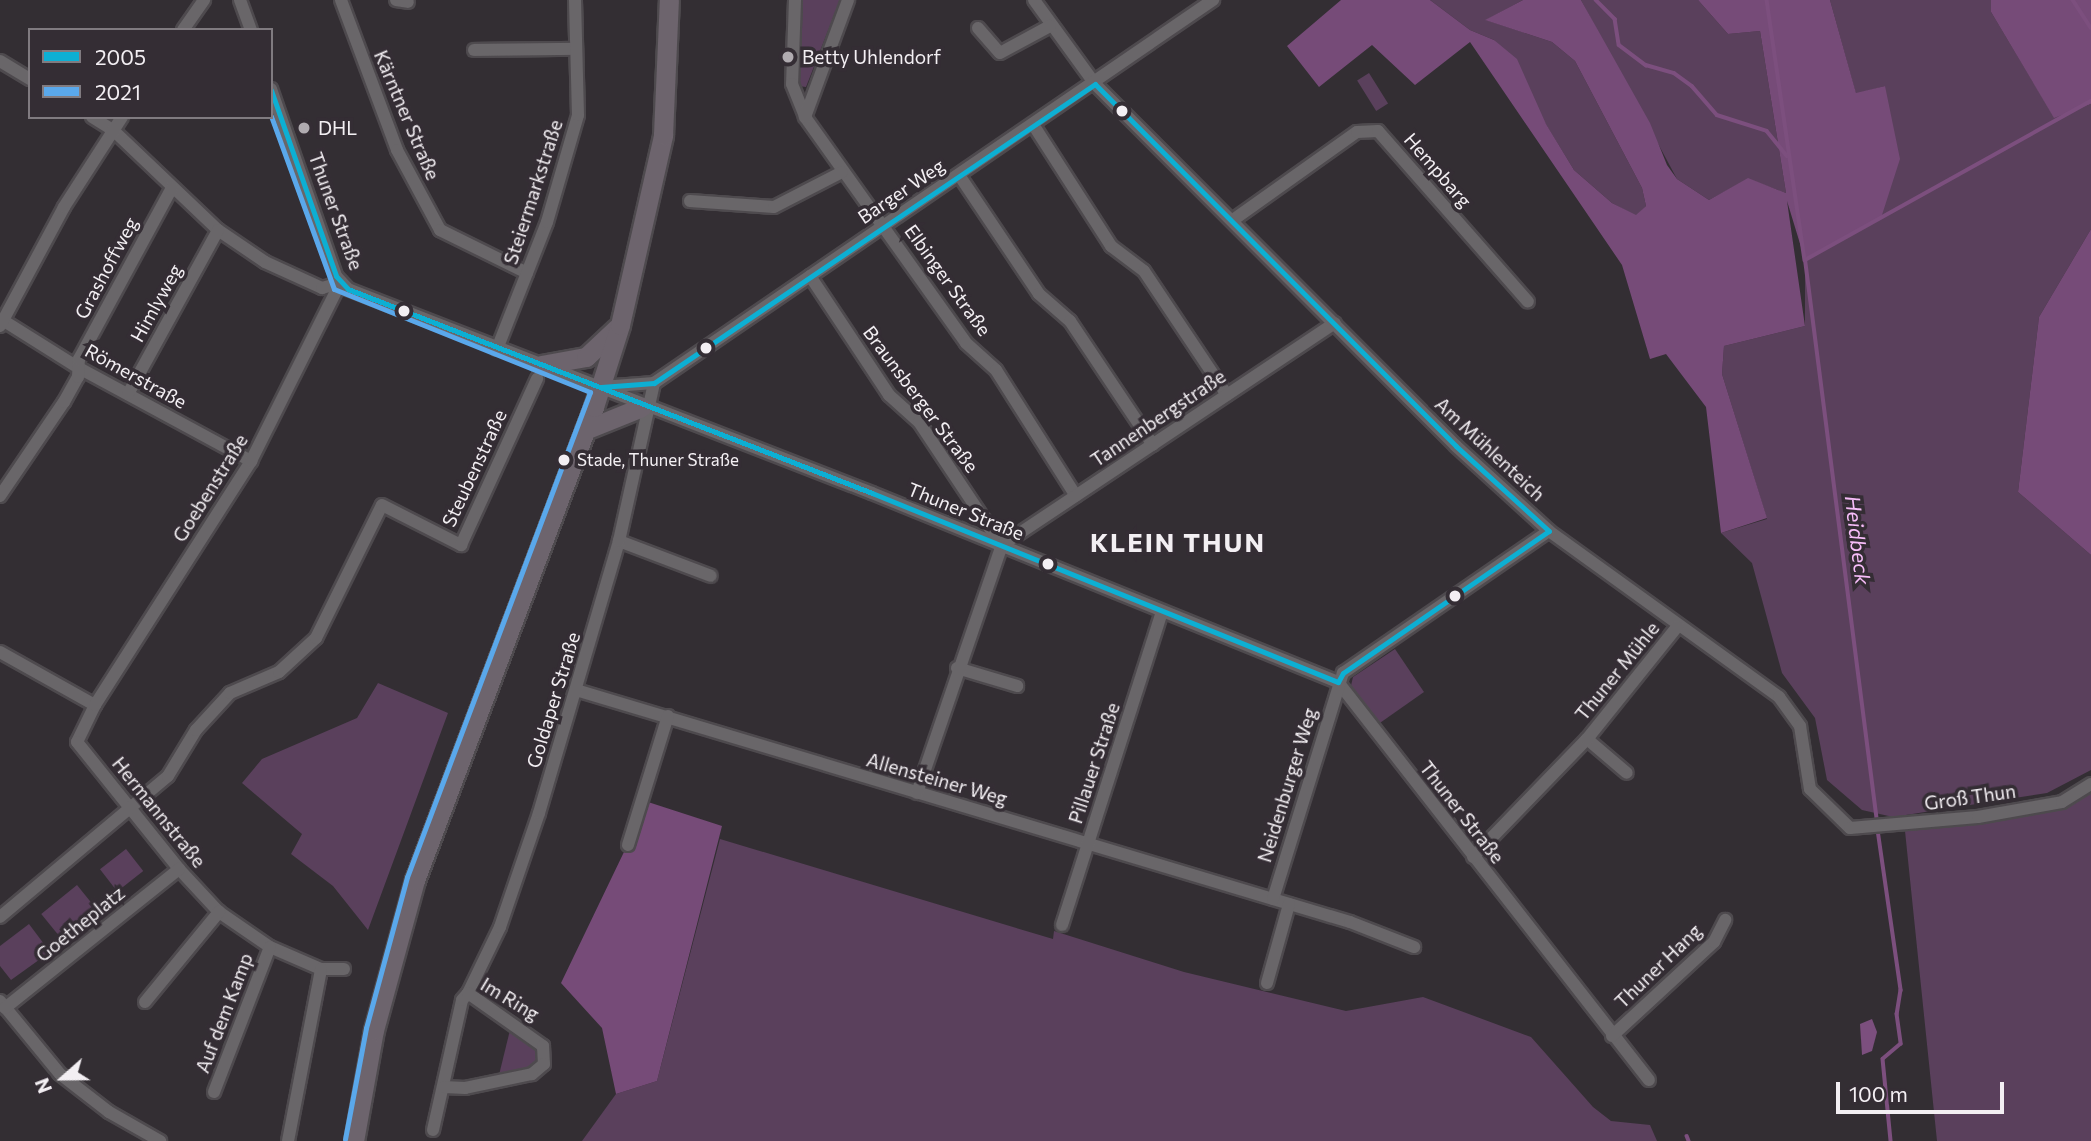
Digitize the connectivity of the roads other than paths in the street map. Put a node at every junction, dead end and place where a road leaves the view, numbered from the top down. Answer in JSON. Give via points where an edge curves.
{"nodes":[{"id":1,"x":204,"y":0,"type":"edge"},
{"id":2,"x":240,"y":0,"type":"edge"},
{"id":3,"x":341,"y":0,"type":"edge"},
{"id":4,"x":575,"y":0,"type":"edge"},
{"id":5,"x":669,"y":0,"type":"edge"},
{"id":6,"x":795,"y":0,"type":"edge"},
{"id":7,"x":848,"y":0,"type":"edge"},
{"id":8,"x":1034,"y":0,"type":"edge"},
{"id":9,"x":1213,"y":0,"type":"edge"},
{"id":10,"x":1050,"y":26,"type":"junction"},
{"id":11,"x":184,"y":28,"type":"edge"},
{"id":12,"x":250,"y":28,"type":"edge"},
{"id":13,"x":978,"y":28,"type":"dead end"},
{"id":14,"x":576,"y":48,"type":"junction"},
{"id":15,"x":474,"y":50,"type":"dead end"},
{"id":16,"x":0,"y":61,"type":"edge"},
{"id":17,"x":28,"y":78,"type":"edge"},
{"id":18,"x":1095,"y":84,"type":"junction"},
{"id":19,"x":273,"y":95,"type":"edge"},
{"id":20,"x":804,"y":117,"type":"junction"},
{"id":21,"x":95,"y":119,"type":"edge"},
{"id":22,"x":121,"y":119,"type":"edge"},
{"id":23,"x":1034,"y":125,"type":"junction"},
{"id":24,"x":113,"y":130,"type":"junction"},
{"id":25,"x":842,"y":172,"type":"junction"},
{"id":26,"x":959,"y":175,"type":"junction"},
{"id":27,"x":172,"y":188,"type":"junction"},
{"id":28,"x":690,"y":201,"type":"dead end"},
{"id":29,"x":1233,"y":220,"type":"junction"},
{"id":30,"x":881,"y":228,"type":"junction"},
{"id":31,"x":218,"y":230,"type":"junction"},
{"id":32,"x":527,"y":273,"type":"junction"},
{"id":33,"x":810,"y":275,"type":"junction"},
{"id":34,"x":340,"y":282,"type":"junction"},
{"id":35,"x":1528,"y":302,"type":"dead end"},
{"id":36,"x":1335,"y":323,"type":"junction"},
{"id":37,"x":2,"y":324,"type":"edge"},
{"id":38,"x":620,"y":325,"type":"junction"},
{"id":39,"x":497,"y":349,"type":"junction"},
{"id":40,"x":79,"y":368,"type":"junction"},
{"id":41,"x":539,"y":372,"type":"junction"},
{"id":42,"x":654,"y":383,"type":"junction"},
{"id":43,"x":601,"y":387,"type":"junction"},
{"id":44,"x":128,"y":394,"type":"junction"},
{"id":45,"x":1227,"y":395,"type":"junction"},
{"id":46,"x":645,"y":408,"type":"junction"},
{"id":47,"x":585,"y":430,"type":"junction"},
{"id":48,"x":1153,"y":445,"type":"junction"},
{"id":49,"x":251,"y":461,"type":"junction"},
{"id":50,"x":0,"y":496,"type":"edge"},
{"id":51,"x":1076,"y":496,"type":"junction"},
{"id":52,"x":1549,"y":531,"type":"junction"},
{"id":53,"x":619,"y":541,"type":"junction"},
{"id":54,"x":1002,"y":545,"type":"junction"},
{"id":55,"x":710,"y":576,"type":"dead end"},
{"id":56,"x":1162,"y":612,"type":"junction"},
{"id":57,"x":1677,"y":627,"type":"junction"},
{"id":58,"x":0,"y":652,"type":"edge"},
{"id":59,"x":957,"y":668,"type":"junction"},
{"id":60,"x":1338,"y":682,"type":"junction"},
{"id":61,"x":1017,"y":686,"type":"dead end"},
{"id":62,"x":576,"y":690,"type":"junction"},
{"id":63,"x":95,"y":705,"type":"junction"},
{"id":64,"x":668,"y":716,"type":"junction"},
{"id":65,"x":1587,"y":739,"type":"junction"},
{"id":66,"x":1627,"y":773,"type":"dead end"},
{"id":67,"x":2091,"y":784,"type":"edge"},
{"id":68,"x":917,"y":793,"type":"junction"},
{"id":69,"x":131,"y":810,"type":"junction"},
{"id":70,"x":1850,"y":828,"type":"joint"},
{"id":71,"x":1088,"y":844,"type":"junction"},
{"id":72,"x":628,"y":845,"type":"dead end"},
{"id":73,"x":1473,"y":857,"type":"junction"},
{"id":74,"x":179,"y":869,"type":"junction"},
{"id":75,"x":1273,"y":899,"type":"junction"},
{"id":76,"x":1289,"y":904,"type":"junction"},
{"id":77,"x":219,"y":912,"type":"junction"},
{"id":78,"x":0,"y":917,"type":"edge"},
{"id":79,"x":1725,"y":920,"type":"dead end"},
{"id":80,"x":1062,"y":925,"type":"dead end"},
{"id":81,"x":270,"y":947,"type":"junction"},
{"id":82,"x":1414,"y":947,"type":"dead end"},
{"id":83,"x":321,"y":969,"type":"junction"},
{"id":84,"x":344,"y":970,"type":"dead end"},
{"id":85,"x":1267,"y":984,"type":"dead end"},
{"id":86,"x":468,"y":993,"type":"junction"},
{"id":87,"x":145,"y":1002,"type":"dead end"},
{"id":88,"x":3,"y":1005,"type":"edge"},
{"id":89,"x":1612,"y":1036,"type":"junction"},
{"id":90,"x":1649,"y":1080,"type":"dead end"},
{"id":91,"x":444,"y":1087,"type":"junction"},
{"id":92,"x":214,"y":1092,"type":"dead end"},
{"id":93,"x":433,"y":1130,"type":"dead end"},
{"id":94,"x":160,"y":1141,"type":"edge"},
{"id":95,"x":288,"y":1141,"type":"edge"},
{"id":96,"x":354,"y":1141,"type":"edge"}],
"edges":[{"from":1,"to":11,"type":"street"},
{"from":2,"to":12,"type":"street"},
{"from":3,"to":32,"type":"street","name":"Kärntner Straße","via":[[397,150],[440,230]]},
{"from":4,"to":14,"type":"street","name":"Steiermarkstraße"},
{"from":5,"to":38,"type":"main road","via":[[663,135]]},
{"from":6,"to":20,"type":"street","name":"Elbinger Straße","via":[[792,84]]},
{"from":7,"to":20,"type":"street"},
{"from":8,"to":10,"type":"street","name":"Am Mühlenteich"},
{"from":9,"to":18,"type":"street","name":"Barger Weg"},
{"from":10,"to":13,"type":"street","via":[[1000,52]]},
{"from":10,"to":18,"type":"street","name":"Am Mühlenteich"},
{"from":14,"to":15,"type":"street"},
{"from":14,"to":32,"type":"street","name":"Steiermarkstraße","via":[[578,115]]},
{"from":16,"to":17,"type":"street"},
{"from":18,"to":23,"type":"street","name":"Barger Weg"},
{"from":18,"to":29,"type":"street","name":"Am Mühlenteich"},
{"from":19,"to":34,"type":"street","name":"Thuner Straße"},
{"from":20,"to":25,"type":"street","name":"Elbinger Straße"},
{"from":21,"to":24,"type":"street"},
{"from":22,"to":24,"type":"street"},
{"from":23,"to":26,"type":"street","name":"Barger Weg"},
{"from":23,"to":45,"type":"street","via":[[1111,246],[1144,271]]},
{"from":24,"to":27,"type":"street"},
{"from":24,"to":37,"type":"street","via":[[64,207]]},
{"from":25,"to":28,"type":"street","via":[[774,207]]},
{"from":25,"to":30,"type":"street","name":"Elbinger Straße"},
{"from":26,"to":30,"type":"street","name":"Barger Weg"},
{"from":26,"to":48,"type":"street","via":[[1039,294],[1070,321]]},
{"from":27,"to":31,"type":"street"},
{"from":27,"to":40,"type":"street","name":"Grashoffweg","via":[[79,359]]},
{"from":29,"to":35,"type":"street","name":"Hempbarg","via":[[1357,132],[1378,131]]},
{"from":29,"to":36,"type":"street","name":"Am Mühlenteich"},
{"from":30,"to":33,"type":"street","name":"Barger Weg"},
{"from":30,"to":51,"type":"street","name":"Elbinger Straße","via":[[888,230],[965,343],[996,370]]},
{"from":31,"to":34,"type":"street","via":[[265,262],[322,288]]},
{"from":31,"to":44,"type":"street","name":"Himlyweg"},
{"from":32,"to":39,"type":"street","name":"Steiermarkstraße"},
{"from":33,"to":42,"type":"street","name":"Barger Weg"},
{"from":33,"to":54,"type":"street","name":"Braunsberger Straße","via":[[889,395],[919,422]]},
{"from":34,"to":39,"type":"street","name":"Thuner Straße"},
{"from":34,"to":49,"type":"street","name":"Goebenstraße"},
{"from":36,"to":45,"type":"street","name":"Tannenbergstraße"},
{"from":36,"to":52,"type":"street","name":"Am Mühlenteich","via":[[1456,446]]},
{"from":37,"to":40,"type":"street","name":"Römerstraße"},
{"from":38,"to":41,"type":"main road","via":[[586,357]]},
{"from":38,"to":43,"type":"main road"},
{"from":39,"to":41,"type":"street","name":"Thuner Straße"},
{"from":40,"to":44,"type":"street","name":"Römerstraße"},
{"from":40,"to":50,"type":"street","name":"Grashoffweg","via":[[54,419]]},
{"from":41,"to":43,"type":"street","name":"Thuner Straße"},
{"from":41,"to":69,"type":"street","name":"Steubenstraße","via":[[461,545],[382,505],[316,638],[279,671],[230,693],[196,730],[167,776]]},
{"from":42,"to":43,"type":"street"},
{"from":42,"to":46,"type":"street","name":"Goldaper Straße"},
{"from":43,"to":46,"type":"street","name":"Thuner Straße"},
{"from":43,"to":47,"type":"main road"},
{"from":44,"to":49,"type":"street","name":"Römerstraße"},
{"from":45,"to":48,"type":"street","name":"Tannenbergstraße"},
{"from":46,"to":47,"type":"main road"},
{"from":46,"to":53,"type":"street","name":"Goldaper Straße"},
{"from":46,"to":54,"type":"street","name":"Thuner Straße"},
{"from":47,"to":96,"type":"main road","via":[[415,880],[374,1030]]},
{"from":48,"to":51,"type":"street","name":"Tannenbergstraße"},
{"from":49,"to":63,"type":"street","name":"Goebenstraße"},
{"from":51,"to":54,"type":"street","name":"Tannenbergstraße"},
{"from":52,"to":57,"type":"street","name":"Am Mühlenteich"},
{"from":52,"to":60,"type":"street","via":[[1343,673]]},
{"from":53,"to":55,"type":"street"},
{"from":53,"to":62,"type":"street","name":"Goldaper Straße"},
{"from":54,"to":56,"type":"street","name":"Thuner Straße"},
{"from":54,"to":59,"type":"street"},
{"from":56,"to":60,"type":"street","name":"Thuner Straße"},
{"from":56,"to":71,"type":"street","name":"Pillauer Straße"},
{"from":57,"to":65,"type":"street","name":"Thuner Mühle"},
{"from":57,"to":70,"type":"street","name":"Am Mühlenteich","via":[[1779,697],[1800,726],[1810,789]]},
{"from":58,"to":63,"type":"street"},
{"from":59,"to":61,"type":"street"},
{"from":59,"to":68,"type":"street"},
{"from":60,"to":73,"type":"street","name":"Thuner Straße"},
{"from":60,"to":75,"type":"street","name":"Neidenburger Weg"},
{"from":62,"to":64,"type":"street","name":"Allensteiner Weg"},
{"from":62,"to":86,"type":"street","name":"Goldaper Straße","via":[[500,927]]},
{"from":63,"to":69,"type":"street","name":"Hermannstraße","via":[[77,742]]},
{"from":64,"to":68,"type":"street","name":"Allensteiner Weg","via":[[723,737]]},
{"from":64,"to":72,"type":"street"},
{"from":65,"to":66,"type":"street","name":"Thuner Mühle"},
{"from":65,"to":73,"type":"street","name":"Thuner Mühle"},
{"from":67,"to":70,"type":"street","name":"Groß Thun","via":[[2062,802]]},
{"from":68,"to":71,"type":"street","name":"Allensteiner Weg"},
{"from":69,"to":74,"type":"street","name":"Hermannstraße"},
{"from":69,"to":78,"type":"street"},
{"from":71,"to":75,"type":"street","name":"Allensteiner Weg"},
{"from":71,"to":80,"type":"street","name":"Pillauer Straße"},
{"from":73,"to":89,"type":"street","name":"Thuner Straße"},
{"from":74,"to":77,"type":"street","name":"Hermannstraße"},
{"from":74,"to":88,"type":"street","name":"Goetheplatz"},
{"from":75,"to":76,"type":"street","name":"Allensteiner Weg"},
{"from":76,"to":82,"type":"street","name":"Allensteiner Weg"},
{"from":76,"to":85,"type":"street"},
{"from":77,"to":81,"type":"street","name":"Hermannstraße"},
{"from":77,"to":87,"type":"street"},
{"from":79,"to":89,"type":"street","name":"Thuner Hang","via":[[1714,942]]},
{"from":81,"to":83,"type":"street","name":"Hermannstraße"},
{"from":81,"to":92,"type":"street","name":"Auf dem Kamp"},
{"from":83,"to":84,"type":"street","name":"Hermannstraße"},
{"from":83,"to":95,"type":"street"},
{"from":86,"to":91,"type":"street","name":"Im Ring","via":[[462,1000]]},
{"from":86,"to":91,"type":"street","name":"Im Ring","via":[[537,1038],[543,1046],[544,1064],[532,1074],[465,1088]]},
{"from":88,"to":94,"type":"street","via":[[60,1074],[109,1112]]},
{"from":89,"to":90,"type":"street","name":"Thuner Straße"},
{"from":91,"to":93,"type":"street","name":"Im Ring"}]}
